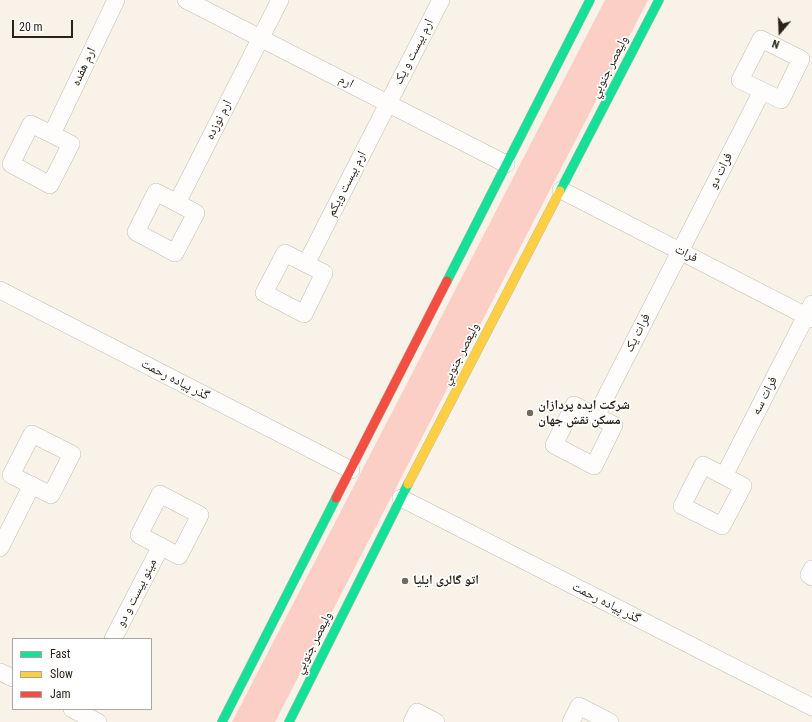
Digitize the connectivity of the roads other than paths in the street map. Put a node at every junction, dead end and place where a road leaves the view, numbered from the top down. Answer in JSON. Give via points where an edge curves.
{"nodes":[{"id":1,"x":116,"y":0,"type":"edge"},
{"id":2,"x":186,"y":0,"type":"edge"},
{"id":3,"x":280,"y":0,"type":"edge"},
{"id":4,"x":441,"y":0,"type":"edge"},
{"id":5,"x":590,"y":0,"type":"edge"},
{"id":6,"x":659,"y":0,"type":"edge"},
{"id":7,"x":260,"y":38,"type":"junction"},
{"id":8,"x":762,"y":91,"type":"dead end"},
{"id":9,"x":388,"y":104,"type":"junction"},
{"id":10,"x":52,"y":134,"type":"dead end"},
{"id":11,"x":506,"y":164,"type":"junction"},
{"id":12,"x":561,"y":190,"type":"junction"},
{"id":13,"x":177,"y":203,"type":"dead end"},
{"id":14,"x":680,"y":251,"type":"junction"},
{"id":15,"x":306,"y":264,"type":"dead end"},
{"id":16,"x":0,"y":290,"type":"edge"},
{"id":17,"x":810,"y":313,"type":"edge"},
{"id":18,"x":596,"y":416,"type":"dead end"},
{"id":19,"x":351,"y":470,"type":"junction"},
{"id":20,"x":724,"y":476,"type":"dead end"},
{"id":21,"x":32,"y":485,"type":"dead end"},
{"id":22,"x":401,"y":498,"type":"junction"},
{"id":23,"x":160,"y":546,"type":"dead end"},
{"id":24,"x":0,"y":548,"type":"edge"},
{"id":25,"x":812,"y":569,"type":"edge"},
{"id":26,"x":812,"y":577,"type":"edge"},
{"id":27,"x":114,"y":638,"type":"edge"},
{"id":28,"x":0,"y":672,"type":"edge"},
{"id":29,"x":12,"y":678,"type":"edge"},
{"id":30,"x":812,"y":707,"type":"edge"},
{"id":31,"x":74,"y":713,"type":"edge"},
{"id":32,"x":98,"y":722,"type":"edge"},
{"id":33,"x":222,"y":722,"type":"edge"},
{"id":34,"x":289,"y":722,"type":"edge"},
{"id":35,"x":412,"y":722,"type":"edge"},
{"id":36,"x":436,"y":722,"type":"edge"},
{"id":37,"x":571,"y":722,"type":"edge"},
{"id":38,"x":610,"y":722,"type":"edge"}],
"edges":[{"from":1,"to":10,"type":"street","name":"ارم هفده"},
{"from":2,"to":7,"type":"street","name":"ارم"},
{"from":3,"to":7,"type":"street","name":"ارم نوزده"},
{"from":4,"to":9,"type":"street","name":"ارم بیست و یک"},
{"from":5,"to":11,"type":"main road"},
{"from":6,"to":12,"type":"main road","name":"وليعصر جنوبي"},
{"from":7,"to":9,"type":"street","name":"ارم"},
{"from":7,"to":13,"type":"street","name":"ارم نوزده"},
{"from":8,"to":14,"type":"street","name":"فرات دو"},
{"from":9,"to":11,"type":"street","name":"ارم"},
{"from":9,"to":15,"type":"street","name":"ارم بیست ویکم"},
{"from":11,"to":19,"type":"main road"},
{"from":12,"to":14,"type":"street","name":"فرات"},
{"from":12,"to":22,"type":"main road","name":"وليعصر جنوبي"},
{"from":14,"to":17,"type":"street","name":"فرات"},
{"from":14,"to":18,"type":"street","name":"فرات یک"},
{"from":16,"to":19,"type":"street","name":"گذر پیاده رحمت"},
{"from":17,"to":20,"type":"street","name":"فرات سه"},
{"from":19,"to":33,"type":"main road"},
{"from":21,"to":24,"type":"street"},
{"from":22,"to":30,"type":"street","name":"گذر پیاده رحمت"},
{"from":22,"to":34,"type":"main road","name":"وليعصر جنوبي"},
{"from":23,"to":27,"type":"street","name":"مینو بیست و دو"},
{"from":25,"to":26,"type":"street","via":[[809,575]]},
{"from":28,"to":29,"type":"street"},
{"from":31,"to":32,"type":"street"},
{"from":35,"to":36,"type":"street","via":[[417,712]]},
{"from":37,"to":38,"type":"street","via":[[579,706]]}]}
